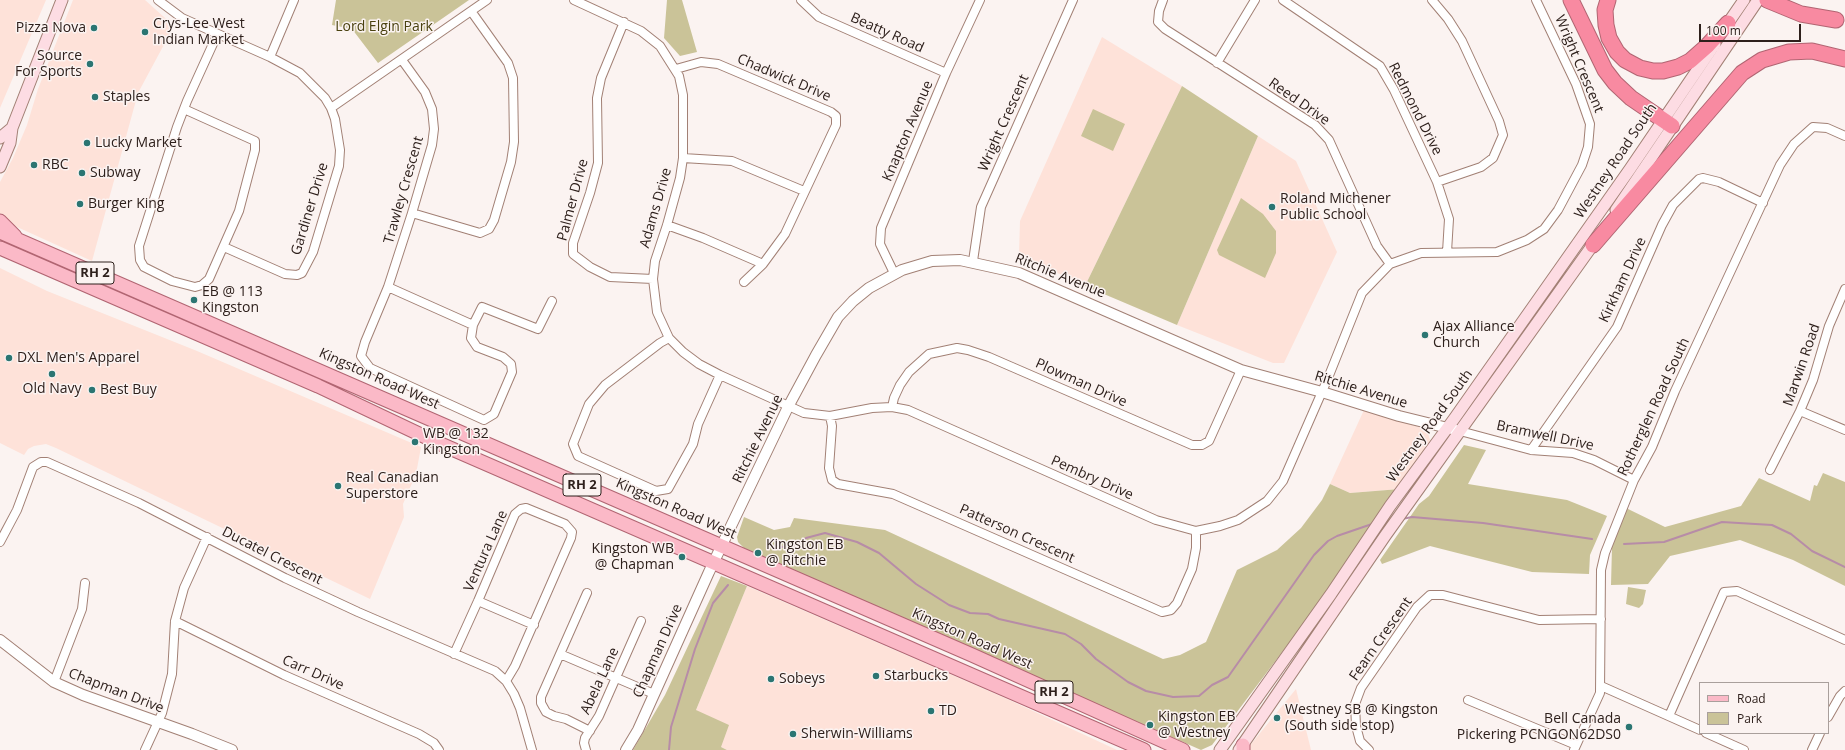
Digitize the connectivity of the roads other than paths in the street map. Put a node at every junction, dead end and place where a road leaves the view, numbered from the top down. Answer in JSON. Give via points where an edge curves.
{"nodes":[{"id":1,"x":62,"y":0,"type":"edge"},
{"id":2,"x":158,"y":0,"type":"edge"},
{"id":3,"x":294,"y":0,"type":"edge"},
{"id":4,"x":487,"y":0,"type":"edge"},
{"id":5,"x":574,"y":0,"type":"edge"},
{"id":6,"x":801,"y":0,"type":"edge"},
{"id":7,"x":980,"y":0,"type":"edge"},
{"id":8,"x":1073,"y":0,"type":"edge"},
{"id":9,"x":1163,"y":0,"type":"edge"},
{"id":10,"x":1256,"y":0,"type":"edge"},
{"id":11,"x":1284,"y":0,"type":"edge"},
{"id":12,"x":1432,"y":0,"type":"edge"},
{"id":13,"x":1536,"y":0,"type":"edge"},
{"id":14,"x":1571,"y":0,"type":"edge"},
{"id":15,"x":1608,"y":0,"type":"edge"},
{"id":16,"x":1744,"y":0,"type":"edge"},
{"id":17,"x":1796,"y":0,"type":"edge"},
{"id":18,"x":1765,"y":1,"type":"edge"},
{"id":19,"x":471,"y":11,"type":"junction"},
{"id":20,"x":624,"y":22,"type":"junction"},
{"id":21,"x":1728,"y":23,"type":"junction"},
{"id":22,"x":1840,"y":23,"type":"edge"},
{"id":23,"x":218,"y":35,"type":"junction"},
{"id":24,"x":270,"y":57,"type":"junction"},
{"id":25,"x":1845,"y":59,"type":"edge"},
{"id":26,"x":402,"y":60,"type":"junction"},
{"id":27,"x":1217,"y":63,"type":"junction"},
{"id":28,"x":676,"y":69,"type":"junction"},
{"id":29,"x":946,"y":73,"type":"junction"},
{"id":30,"x":332,"y":108,"type":"junction"},
{"id":31,"x":184,"y":109,"type":"junction"},
{"id":32,"x":1667,"y":123,"type":"junction"},
{"id":33,"x":12,"y":128,"type":"junction"},
{"id":34,"x":1845,"y":136,"type":"edge"},
{"id":35,"x":0,"y":138,"type":"edge"},
{"id":36,"x":683,"y":158,"type":"junction"},
{"id":37,"x":0,"y":167,"type":"edge"},
{"id":38,"x":1437,"y":182,"type":"junction"},
{"id":39,"x":804,"y":191,"type":"junction"},
{"id":40,"x":1763,"y":203,"type":"junction"},
{"id":41,"x":412,"y":213,"type":"junction"},
{"id":42,"x":0,"y":221,"type":"edge"},
{"id":43,"x":667,"y":226,"type":"junction"},
{"id":44,"x":0,"y":232,"type":"edge"},
{"id":45,"x":21,"y":241,"type":"junction"},
{"id":46,"x":1593,"y":245,"type":"junction"},
{"id":47,"x":224,"y":247,"type":"junction"},
{"id":48,"x":0,"y":248,"type":"edge"},
{"id":49,"x":1447,"y":252,"type":"junction"},
{"id":50,"x":973,"y":261,"type":"junction"},
{"id":51,"x":763,"y":264,"type":"junction"},
{"id":52,"x":1390,"y":264,"type":"junction"},
{"id":53,"x":894,"y":273,"type":"junction"},
{"id":54,"x":653,"y":279,"type":"junction"},
{"id":55,"x":744,"y":282,"type":"dead end"},
{"id":56,"x":388,"y":287,"type":"junction"},
{"id":57,"x":1845,"y":289,"type":"edge"},
{"id":58,"x":552,"y":301,"type":"dead end"},
{"id":59,"x":473,"y":325,"type":"junction"},
{"id":60,"x":669,"y":338,"type":"junction"},
{"id":61,"x":1241,"y":370,"type":"junction"},
{"id":62,"x":720,"y":375,"type":"junction"},
{"id":63,"x":1322,"y":392,"type":"junction"},
{"id":64,"x":788,"y":407,"type":"junction"},
{"id":65,"x":892,"y":407,"type":"junction"},
{"id":66,"x":1800,"y":411,"type":"junction"},
{"id":67,"x":830,"y":416,"type":"junction"},
{"id":68,"x":1447,"y":429,"type":"junction"},
{"id":69,"x":1845,"y":430,"type":"edge"},
{"id":70,"x":1460,"y":431,"type":"junction"},
{"id":71,"x":1531,"y":450,"type":"junction"},
{"id":72,"x":1770,"y":470,"type":"dead end"},
{"id":73,"x":1634,"y":480,"type":"junction"},
{"id":74,"x":1196,"y":530,"type":"junction"},
{"id":75,"x":207,"y":537,"type":"junction"},
{"id":76,"x":0,"y":542,"type":"edge"},
{"id":77,"x":722,"y":546,"type":"junction"},
{"id":78,"x":714,"y":562,"type":"junction"},
{"id":79,"x":85,"y":583,"type":"dead end"},
{"id":80,"x":587,"y":593,"type":"dead end"},
{"id":81,"x":478,"y":601,"type":"junction"},
{"id":82,"x":1601,"y":619,"type":"junction"},
{"id":83,"x":175,"y":621,"type":"junction"},
{"id":84,"x":641,"y":621,"type":"dead end"},
{"id":85,"x":534,"y":625,"type":"junction"},
{"id":86,"x":0,"y":640,"type":"edge"},
{"id":87,"x":1845,"y":640,"type":"edge"},
{"id":88,"x":454,"y":654,"type":"junction"},
{"id":89,"x":560,"y":654,"type":"junction"},
{"id":90,"x":617,"y":678,"type":"junction"},
{"id":91,"x":54,"y":682,"type":"junction"},
{"id":92,"x":506,"y":682,"type":"junction"},
{"id":93,"x":1601,"y":686,"type":"junction"},
{"id":94,"x":1845,"y":691,"type":"edge"},
{"id":95,"x":654,"y":694,"type":"junction"},
{"id":96,"x":1468,"y":700,"type":"dead end"},
{"id":97,"x":1829,"y":715,"type":"edge"},
{"id":98,"x":1669,"y":716,"type":"junction"},
{"id":99,"x":158,"y":722,"type":"junction"},
{"id":100,"x":1699,"y":730,"type":"edge"},
{"id":101,"x":590,"y":731,"type":"junction"},
{"id":102,"x":1708,"y":734,"type":"edge"},
{"id":103,"x":1820,"y":734,"type":"edge"},
{"id":104,"x":1242,"y":748,"type":"edge"},
{"id":105,"x":1575,"y":748,"type":"edge"},
{"id":106,"x":146,"y":750,"type":"edge"},
{"id":107,"x":232,"y":750,"type":"edge"},
{"id":108,"x":439,"y":750,"type":"edge"},
{"id":109,"x":532,"y":750,"type":"edge"},
{"id":110,"x":586,"y":750,"type":"edge"},
{"id":111,"x":626,"y":750,"type":"edge"},
{"id":112,"x":1144,"y":750,"type":"edge"},
{"id":113,"x":1183,"y":750,"type":"edge"},
{"id":114,"x":1220,"y":750,"type":"edge"},
{"id":115,"x":1369,"y":750,"type":"edge"},
{"id":116,"x":1744,"y":750,"type":"edge"},
{"id":117,"x":1812,"y":750,"type":"edge"}],
"edges":[{"from":1,"to":33,"type":"main road"},
{"from":2,"to":23,"type":"street","name":"Gardiner Drive","via":[[182,18]]},
{"from":3,"to":24,"type":"street"},
{"from":4,"to":19,"type":"street"},
{"from":5,"to":20,"type":"street","name":"Adams Drive"},
{"from":6,"to":29,"type":"street","name":"Beatty Road","via":[[820,17]]},
{"from":7,"to":29,"type":"street","name":"Knapton Avenue"},
{"from":8,"to":50,"type":"street","name":"Wright Crescent","via":[[981,207]]},
{"from":9,"to":27,"type":"street","name":"Reed Drive","via":[[1158,22]]},
{"from":10,"to":27,"type":"street"},
{"from":11,"to":38,"type":"street","name":"Redmond Drive","via":[[1380,66]]},
{"from":12,"to":38,"type":"street","via":[[1462,41],[1499,121],[1503,136],[1493,158],[1481,167]]},
{"from":13,"to":49,"type":"street","name":"Wright Crescent","via":[[1576,84],[1590,124],[1588,147],[1582,165],[1544,229],[1527,240],[1497,252]]},
{"from":14,"to":32,"type":"highway","via":[[1605,70],[1615,83],[1631,98]]},
{"from":15,"to":21,"type":"highway","via":[[1605,10],[1606,25],[1609,38],[1617,52],[1640,68],[1653,71],[1678,67],[1690,61]]},
{"from":16,"to":21,"type":"main road","name":"Westney Road South"},
{"from":17,"to":22,"type":"highway"},
{"from":18,"to":22,"type":"highway","via":[[1802,14]]},
{"from":18,"to":32,"type":"main road","name":"Westney Road South"},
{"from":19,"to":26,"type":"street"},
{"from":19,"to":41,"type":"street","via":[[508,63],[513,78],[514,142],[509,170],[494,220],[489,229],[480,233]]},
{"from":20,"to":28,"type":"street","name":"Adams Drive","via":[[660,46]]},
{"from":20,"to":54,"type":"street","name":"Palmer Drive","via":[[601,78],[598,98],[598,163],[573,254],[590,267],[610,277]]},
{"from":21,"to":32,"type":"main road","name":"Westney Road South"},
{"from":23,"to":24,"type":"street","name":"Gardiner Drive"},
{"from":23,"to":31,"type":"street"},
{"from":24,"to":30,"type":"street","name":"Gardiner Drive","via":[[300,73]]},
{"from":25,"to":46,"type":"highway","via":[[1812,51],[1789,52],[1762,60],[1742,73]]},
{"from":26,"to":30,"type":"street"},
{"from":26,"to":41,"type":"street","name":"Trawley Crescent","via":[[425,92],[432,109],[434,129],[432,145]]},
{"from":27,"to":52,"type":"street","name":"Reed Drive","via":[[1315,125],[1329,140],[1377,246]]},
{"from":28,"to":36,"type":"street","name":"Adams Drive","via":[[683,94]]},
{"from":28,"to":39,"type":"street","name":"Chadwick Drive","via":[[701,62],[718,64],[836,116],[836,125]]},
{"from":29,"to":53,"type":"street","name":"Knapton Avenue","via":[[881,228],[880,244]]},
{"from":30,"to":47,"type":"street","name":"Gardiner Drive","via":[[340,150],[339,166],[313,252],[302,273],[285,274]]},
{"from":31,"to":47,"type":"street","via":[[255,141],[255,150],[239,211]]},
{"from":31,"to":47,"type":"street","via":[[139,246],[140,260],[144,267],[172,281],[194,287],[209,279]]},
{"from":32,"to":46,"type":"main road","name":"Westney Road South"},
{"from":32,"to":68,"type":"main road","name":"Westney Road South","via":[[1630,168]]},
{"from":33,"to":35,"type":"main road"},
{"from":33,"to":37,"type":"main road","via":[[10,143]]},
{"from":34,"to":40,"type":"street","name":"Rotherglen Road South","via":[[1827,128],[1813,127],[1794,144],[1780,165]]},
{"from":36,"to":39,"type":"street","via":[[732,161]]},
{"from":36,"to":43,"type":"street","name":"Adams Drive"},
{"from":38,"to":49,"type":"street","name":"Redmond Drive","via":[[1450,219]]},
{"from":39,"to":51,"type":"street","name":"Chadwick Drive","via":[[786,234]]},
{"from":40,"to":71,"type":"street","name":"Kirkham Drive","via":[[1719,182],[1703,178],[1673,205],[1662,224],[1617,327]]},
{"from":40,"to":73,"type":"street","name":"Rotherglen Road South","via":[[1675,391],[1652,447]]},
{"from":41,"to":56,"type":"street","name":"Trawley Crescent"},
{"from":42,"to":45,"type":"main road"},
{"from":43,"to":51,"type":"street","via":[[703,238]]},
{"from":43,"to":54,"type":"street","name":"Adams Drive","via":[[655,261]]},
{"from":44,"to":45,"type":"main road","name":"Kingston Road West","number":"RH 2"},
{"from":45,"to":77,"type":"main road","name":"Kingston Road West","number":"RH 2"},
{"from":46,"to":70,"type":"main road","name":"Westney Road South"},
{"from":48,"to":78,"type":"main road","number":"RH 2","via":[[318,386],[436,442]]},
{"from":49,"to":52,"type":"street","name":"Wright Crescent","via":[[1421,253]]},
{"from":50,"to":53,"type":"street","name":"Ritchie Avenue","via":[[932,261]]},
{"from":50,"to":61,"type":"street","name":"Ritchie Avenue","via":[[1019,272]]},
{"from":51,"to":55,"type":"street","name":"Chadwick Drive"},
{"from":52,"to":63,"type":"street","name":"Wright Crescent","via":[[1362,293]]},
{"from":53,"to":64,"type":"street","name":"Ritchie Avenue","via":[[869,288],[838,317]]},
{"from":54,"to":60,"type":"street","name":"Adams Drive","via":[[657,312]]},
{"from":56,"to":59,"type":"street"},
{"from":56,"to":59,"type":"street","name":"Trawley Crescent","via":[[361,356],[370,368],[484,420],[494,414],[512,372],[511,364],[503,358],[477,347],[470,338]]},
{"from":57,"to":66,"type":"street","name":"Marwin Road","via":[[1829,326],[1813,380]]},
{"from":58,"to":59,"type":"street","via":[[538,329],[482,307]]},
{"from":60,"to":62,"type":"street","name":"Adams Drive","via":[[699,364]]},
{"from":60,"to":62,"type":"street","via":[[605,384],[590,404],[573,444],[578,456],[656,491],[668,489],[693,444],[698,424]]},
{"from":61,"to":63,"type":"street","name":"Ritchie Avenue"},
{"from":61,"to":65,"type":"street","name":"Plowman Drive","via":[[1209,441],[1202,445],[1192,445],[989,357],[957,348],[929,354],[909,372],[900,385]]},
{"from":62,"to":64,"type":"street","name":"Adams Drive"},
{"from":63,"to":68,"type":"street","name":"Ritchie Avenue"},
{"from":63,"to":74,"type":"street","name":"Pembry Drive","via":[[1283,481],[1267,501],[1238,520]]},
{"from":64,"to":67,"type":"street","name":"Pembry Drive","via":[[804,413]]},
{"from":64,"to":77,"type":"street","name":"Ritchie Avenue"},
{"from":65,"to":67,"type":"street","name":"Pembry Drive"},
{"from":65,"to":74,"type":"street","name":"Pembry Drive","via":[[908,410],[1156,520]]},
{"from":66,"to":69,"type":"street"},
{"from":66,"to":72,"type":"street","name":"Marwin Road"},
{"from":67,"to":74,"type":"street","name":"Patterson Crescent","via":[[832,426],[829,468],[832,480],[838,484],[893,494],[1162,612],[1171,610],[1177,603],[1192,569]]},
{"from":68,"to":70,"type":"street","name":"Bramwell Drive"},
{"from":68,"to":114,"type":"main road","name":"Westney Road South","via":[[1390,506]]},
{"from":70,"to":71,"type":"street","name":"Bramwell Drive"},
{"from":70,"to":104,"type":"main road","name":"Westney Road South","via":[[1385,536]]},
{"from":71,"to":73,"type":"street","name":"Bramwell Drive","via":[[1573,454],[1594,460]]},
{"from":73,"to":82,"type":"street","name":"Rotherglen Road South","via":[[1605,553],[1601,570]]},
{"from":75,"to":76,"type":"street","name":"Ducatel Crescent","via":[[132,500],[47,462],[41,462],[33,467]]},
{"from":75,"to":83,"type":"street","via":[[184,588]]},
{"from":75,"to":88,"type":"street","name":"Ducatel Crescent","via":[[285,578]]},
{"from":77,"to":78,"type":"street","name":"Ritchie Avenue"},
{"from":77,"to":113,"type":"main road","name":"Kingston Road West","number":"RH 2"},
{"from":78,"to":95,"type":"street","name":"Chapman Drive"},
{"from":78,"to":112,"type":"main road","number":"RH 2"},
{"from":79,"to":91,"type":"street","via":[[82,609]]},
{"from":80,"to":89,"type":"street"},
{"from":81,"to":85,"type":"street"},
{"from":81,"to":85,"type":"street","name":"Ventura Lane","via":[[515,514],[526,508],[558,521],[569,528],[572,532],[571,538]]},
{"from":81,"to":88,"type":"street","name":"Ventura Lane"},
{"from":82,"to":93,"type":"street","name":"Rotherglen Road South"},
{"from":82,"to":115,"type":"street","name":"Fearn Crescent","via":[[1539,620],[1443,595],[1430,595],[1417,607],[1361,688],[1355,704],[1356,726],[1360,741]]},
{"from":83,"to":99,"type":"street","via":[[172,674]]},
{"from":83,"to":108,"type":"street","name":"Carr Drive","via":[[284,675],[420,734],[434,742]]},
{"from":84,"to":90,"type":"street","name":"Abela Lane"},
{"from":85,"to":92,"type":"street","name":"Ventura Lane"},
{"from":86,"to":91,"type":"street","name":"Chapman Drive"},
{"from":87,"to":98,"type":"street","via":[[1737,591],[1724,592]]},
{"from":88,"to":92,"type":"street","name":"Ducatel Crescent","via":[[495,671]]},
{"from":89,"to":90,"type":"street"},
{"from":89,"to":101,"type":"street","via":[[541,697],[541,704],[546,712],[566,718]]},
{"from":90,"to":95,"type":"street"},
{"from":90,"to":101,"type":"street","name":"Abela Lane"},
{"from":91,"to":99,"type":"street","name":"Chapman Drive"},
{"from":92,"to":109,"type":"street","name":"Ducatel Crescent","via":[[520,708]]},
{"from":93,"to":98,"type":"street"},
{"from":93,"to":105,"type":"street","name":"Rotherglen Road South","via":[[1599,698]]},
{"from":94,"to":97,"type":"street"},
{"from":95,"to":111,"type":"street","name":"Chapman Drive"},
{"from":96,"to":105,"type":"street"},
{"from":98,"to":100,"type":"street"},
{"from":99,"to":106,"type":"street"},
{"from":99,"to":107,"type":"street","name":"Chapman Drive"},
{"from":101,"to":110,"type":"street","name":"Abela Lane","via":[[584,743]]},
{"from":102,"to":116,"type":"street"},
{"from":103,"to":117,"type":"street"}]}
